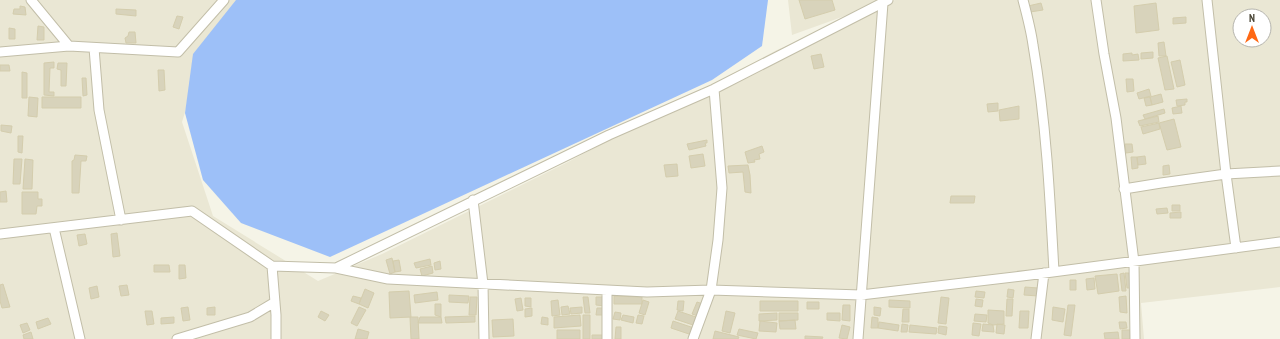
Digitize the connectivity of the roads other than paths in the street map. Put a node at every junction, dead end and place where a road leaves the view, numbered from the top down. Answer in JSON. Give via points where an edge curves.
{"nodes":[{"id":1,"x":30,"y":0,"type":"edge"},
{"id":2,"x":224,"y":0,"type":"edge"},
{"id":3,"x":1023,"y":0,"type":"edge"},
{"id":4,"x":1096,"y":0,"type":"edge"},
{"id":5,"x":1207,"y":0,"type":"edge"},
{"id":6,"x":886,"y":1,"type":"edge"},
{"id":7,"x":69,"y":46,"type":"junction"},
{"id":8,"x":94,"y":48,"type":"junction"},
{"id":9,"x":0,"y":52,"type":"edge"},
{"id":10,"x":714,"y":88,"type":"junction"},
{"id":11,"x":1280,"y":171,"type":"edge"},
{"id":12,"x":1226,"y":174,"type":"junction"},
{"id":13,"x":1124,"y":189,"type":"junction"},
{"id":14,"x":473,"y":200,"type":"junction"},
{"id":15,"x":121,"y":220,"type":"junction"},
{"id":16,"x":54,"y":228,"type":"junction"},
{"id":17,"x":0,"y":234,"type":"edge"},
{"id":18,"x":1280,"y":242,"type":"edge"},
{"id":19,"x":1236,"y":248,"type":"junction"},
{"id":20,"x":1134,"y":262,"type":"junction"},
{"id":21,"x":272,"y":266,"type":"junction"},
{"id":22,"x":336,"y":268,"type":"junction"},
{"id":23,"x":1049,"y":273,"type":"junction"},
{"id":24,"x":483,"y":284,"type":"junction"},
{"id":25,"x":607,"y":290,"type":"junction"},
{"id":26,"x":711,"y":290,"type":"junction"},
{"id":27,"x":861,"y":295,"type":"junction"},
{"id":28,"x":275,"y":302,"type":"junction"},
{"id":29,"x":80,"y":339,"type":"edge"},
{"id":30,"x":177,"y":339,"type":"edge"},
{"id":31,"x":276,"y":339,"type":"edge"},
{"id":32,"x":484,"y":339,"type":"edge"},
{"id":33,"x":607,"y":339,"type":"edge"},
{"id":34,"x":693,"y":339,"type":"edge"},
{"id":35,"x":858,"y":339,"type":"edge"},
{"id":36,"x":1036,"y":339,"type":"edge"},
{"id":37,"x":1136,"y":339,"type":"edge"}],
"edges":[{"from":1,"to":7,"type":"street"},
{"from":2,"to":8,"type":"street","via":[[178,52]]},
{"from":3,"to":23,"type":"street","via":[[1033,44],[1042,107],[1051,203]]},
{"from":4,"to":13,"type":"street","via":[[1116,118]]},
{"from":5,"to":12,"type":"street"},
{"from":6,"to":10,"type":"street"},
{"from":6,"to":27,"type":"street"},
{"from":7,"to":8,"type":"street"},
{"from":7,"to":9,"type":"street"},
{"from":8,"to":15,"type":"street","via":[[99,110]]},
{"from":10,"to":14,"type":"street"},
{"from":10,"to":26,"type":"street","via":[[722,188]]},
{"from":11,"to":12,"type":"street"},
{"from":12,"to":13,"type":"street"},
{"from":12,"to":19,"type":"street"},
{"from":13,"to":20,"type":"street"},
{"from":14,"to":22,"type":"street"},
{"from":14,"to":24,"type":"street"},
{"from":15,"to":16,"type":"street"},
{"from":15,"to":21,"type":"street","via":[[192,211]]},
{"from":16,"to":17,"type":"street"},
{"from":16,"to":29,"type":"street"},
{"from":18,"to":19,"type":"street"},
{"from":19,"to":20,"type":"street"},
{"from":20,"to":23,"type":"street"},
{"from":20,"to":37,"type":"street"},
{"from":21,"to":22,"type":"street"},
{"from":21,"to":28,"type":"street"},
{"from":22,"to":24,"type":"street","via":[[388,279]]},
{"from":23,"to":27,"type":"street"},
{"from":23,"to":36,"type":"street"},
{"from":24,"to":25,"type":"street"},
{"from":24,"to":32,"type":"street"},
{"from":25,"to":26,"type":"street"},
{"from":25,"to":33,"type":"street"},
{"from":26,"to":27,"type":"street"},
{"from":26,"to":34,"type":"street"},
{"from":27,"to":35,"type":"street"},
{"from":28,"to":30,"type":"street","via":[[250,317]]},
{"from":28,"to":31,"type":"street"}]}
